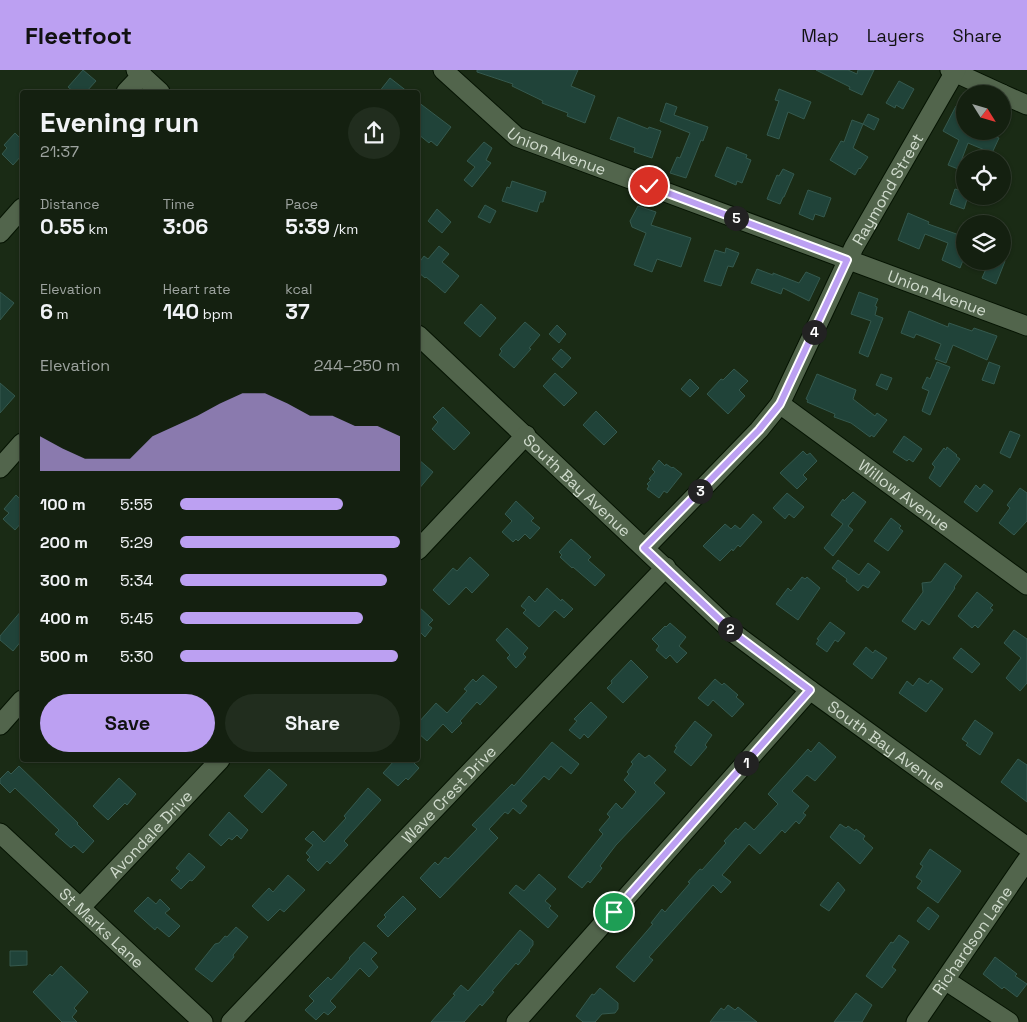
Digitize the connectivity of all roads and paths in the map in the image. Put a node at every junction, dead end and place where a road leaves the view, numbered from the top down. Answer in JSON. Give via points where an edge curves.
{"nodes":[{"id":1,"x":443,"y":70,"type":"edge"},
{"id":2,"x":954,"y":71,"type":"edge"},
{"id":3,"x":139,"y":72,"type":"edge"},
{"id":4,"x":983,"y":85,"type":"edge"},
{"id":5,"x":127,"y":90,"type":"edge"},
{"id":6,"x":158,"y":90,"type":"edge"},
{"id":7,"x":1011,"y":98,"type":"edge"},
{"id":8,"x":1027,"y":106,"type":"edge"},
{"id":9,"x":20,"y":210,"type":"edge"},
{"id":10,"x":0,"y":233,"type":"edge"},
{"id":11,"x":847,"y":260,"type":"junction"},
{"id":12,"x":1027,"y":326,"type":"edge"},
{"id":13,"x":420,"y":337,"type":"edge"},
{"id":14,"x":780,"y":404,"type":"junction"},
{"id":15,"x":526,"y":435,"type":"junction"},
{"id":16,"x":20,"y":445,"type":"edge"},
{"id":17,"x":0,"y":468,"type":"edge"},
{"id":18,"x":420,"y":548,"type":"edge"},
{"id":19,"x":644,"y":548,"type":"junction"},
{"id":20,"x":666,"y":568,"type":"junction"},
{"id":21,"x":1027,"y":585,"type":"edge"},
{"id":22,"x":810,"y":690,"type":"junction"},
{"id":23,"x":20,"y":702,"type":"edge"},
{"id":24,"x":0,"y":725,"type":"edge"},
{"id":25,"x":218,"y":762,"type":"edge"},
{"id":26,"x":0,"y":833,"type":"edge"},
{"id":27,"x":1027,"y":846,"type":"edge"},
{"id":28,"x":1027,"y":860,"type":"edge"},
{"id":29,"x":81,"y":907,"type":"junction"},
{"id":30,"x":945,"y":980,"type":"junction"},
{"id":31,"x":203,"y":1022,"type":"edge"},
{"id":32,"x":231,"y":1022,"type":"edge"},
{"id":33,"x":516,"y":1022,"type":"edge"},
{"id":34,"x":916,"y":1022,"type":"edge"},
{"id":35,"x":1009,"y":1022,"type":"edge"}],
"edges":[{"from":1,"to":11,"type":"street","name":"Union Avenue","via":[[517,136]]},
{"from":2,"to":4,"type":"street"},
{"from":2,"to":11,"type":"street","name":"Raymond Street"},
{"from":3,"to":5,"type":"street"},
{"from":3,"to":6,"type":"street"},
{"from":7,"to":8,"type":"street"},
{"from":9,"to":10,"type":"street"},
{"from":11,"to":12,"type":"street","name":"Union Avenue"},
{"from":11,"to":14,"type":"street","name":"Raymond Street"},
{"from":13,"to":15,"type":"street","name":"South Bay Avenue"},
{"from":14,"to":19,"type":"street","name":"Raymond Street","via":[[759,430]]},
{"from":14,"to":21,"type":"street","name":"Willow Avenue"},
{"from":15,"to":18,"type":"street"},
{"from":15,"to":19,"type":"street","name":"South Bay Avenue"},
{"from":16,"to":17,"type":"street"},
{"from":19,"to":20,"type":"street","name":"South Bay Avenue"},
{"from":20,"to":22,"type":"street","name":"South Bay Avenue","via":[[735,634]]},
{"from":20,"to":32,"type":"street","name":"Wave Crest Drive"},
{"from":22,"to":27,"type":"street","name":"South Bay Avenue"},
{"from":22,"to":33,"type":"street"},
{"from":23,"to":24,"type":"street"},
{"from":25,"to":29,"type":"street","name":"Avondale Drive"},
{"from":26,"to":29,"type":"street","name":"St Marks Lane"},
{"from":28,"to":30,"type":"street","name":"Richardson Lane"},
{"from":29,"to":31,"type":"street","name":"St Marks Lane"},
{"from":30,"to":34,"type":"street","name":"Richardson Lane"},
{"from":30,"to":35,"type":"street"}]}
